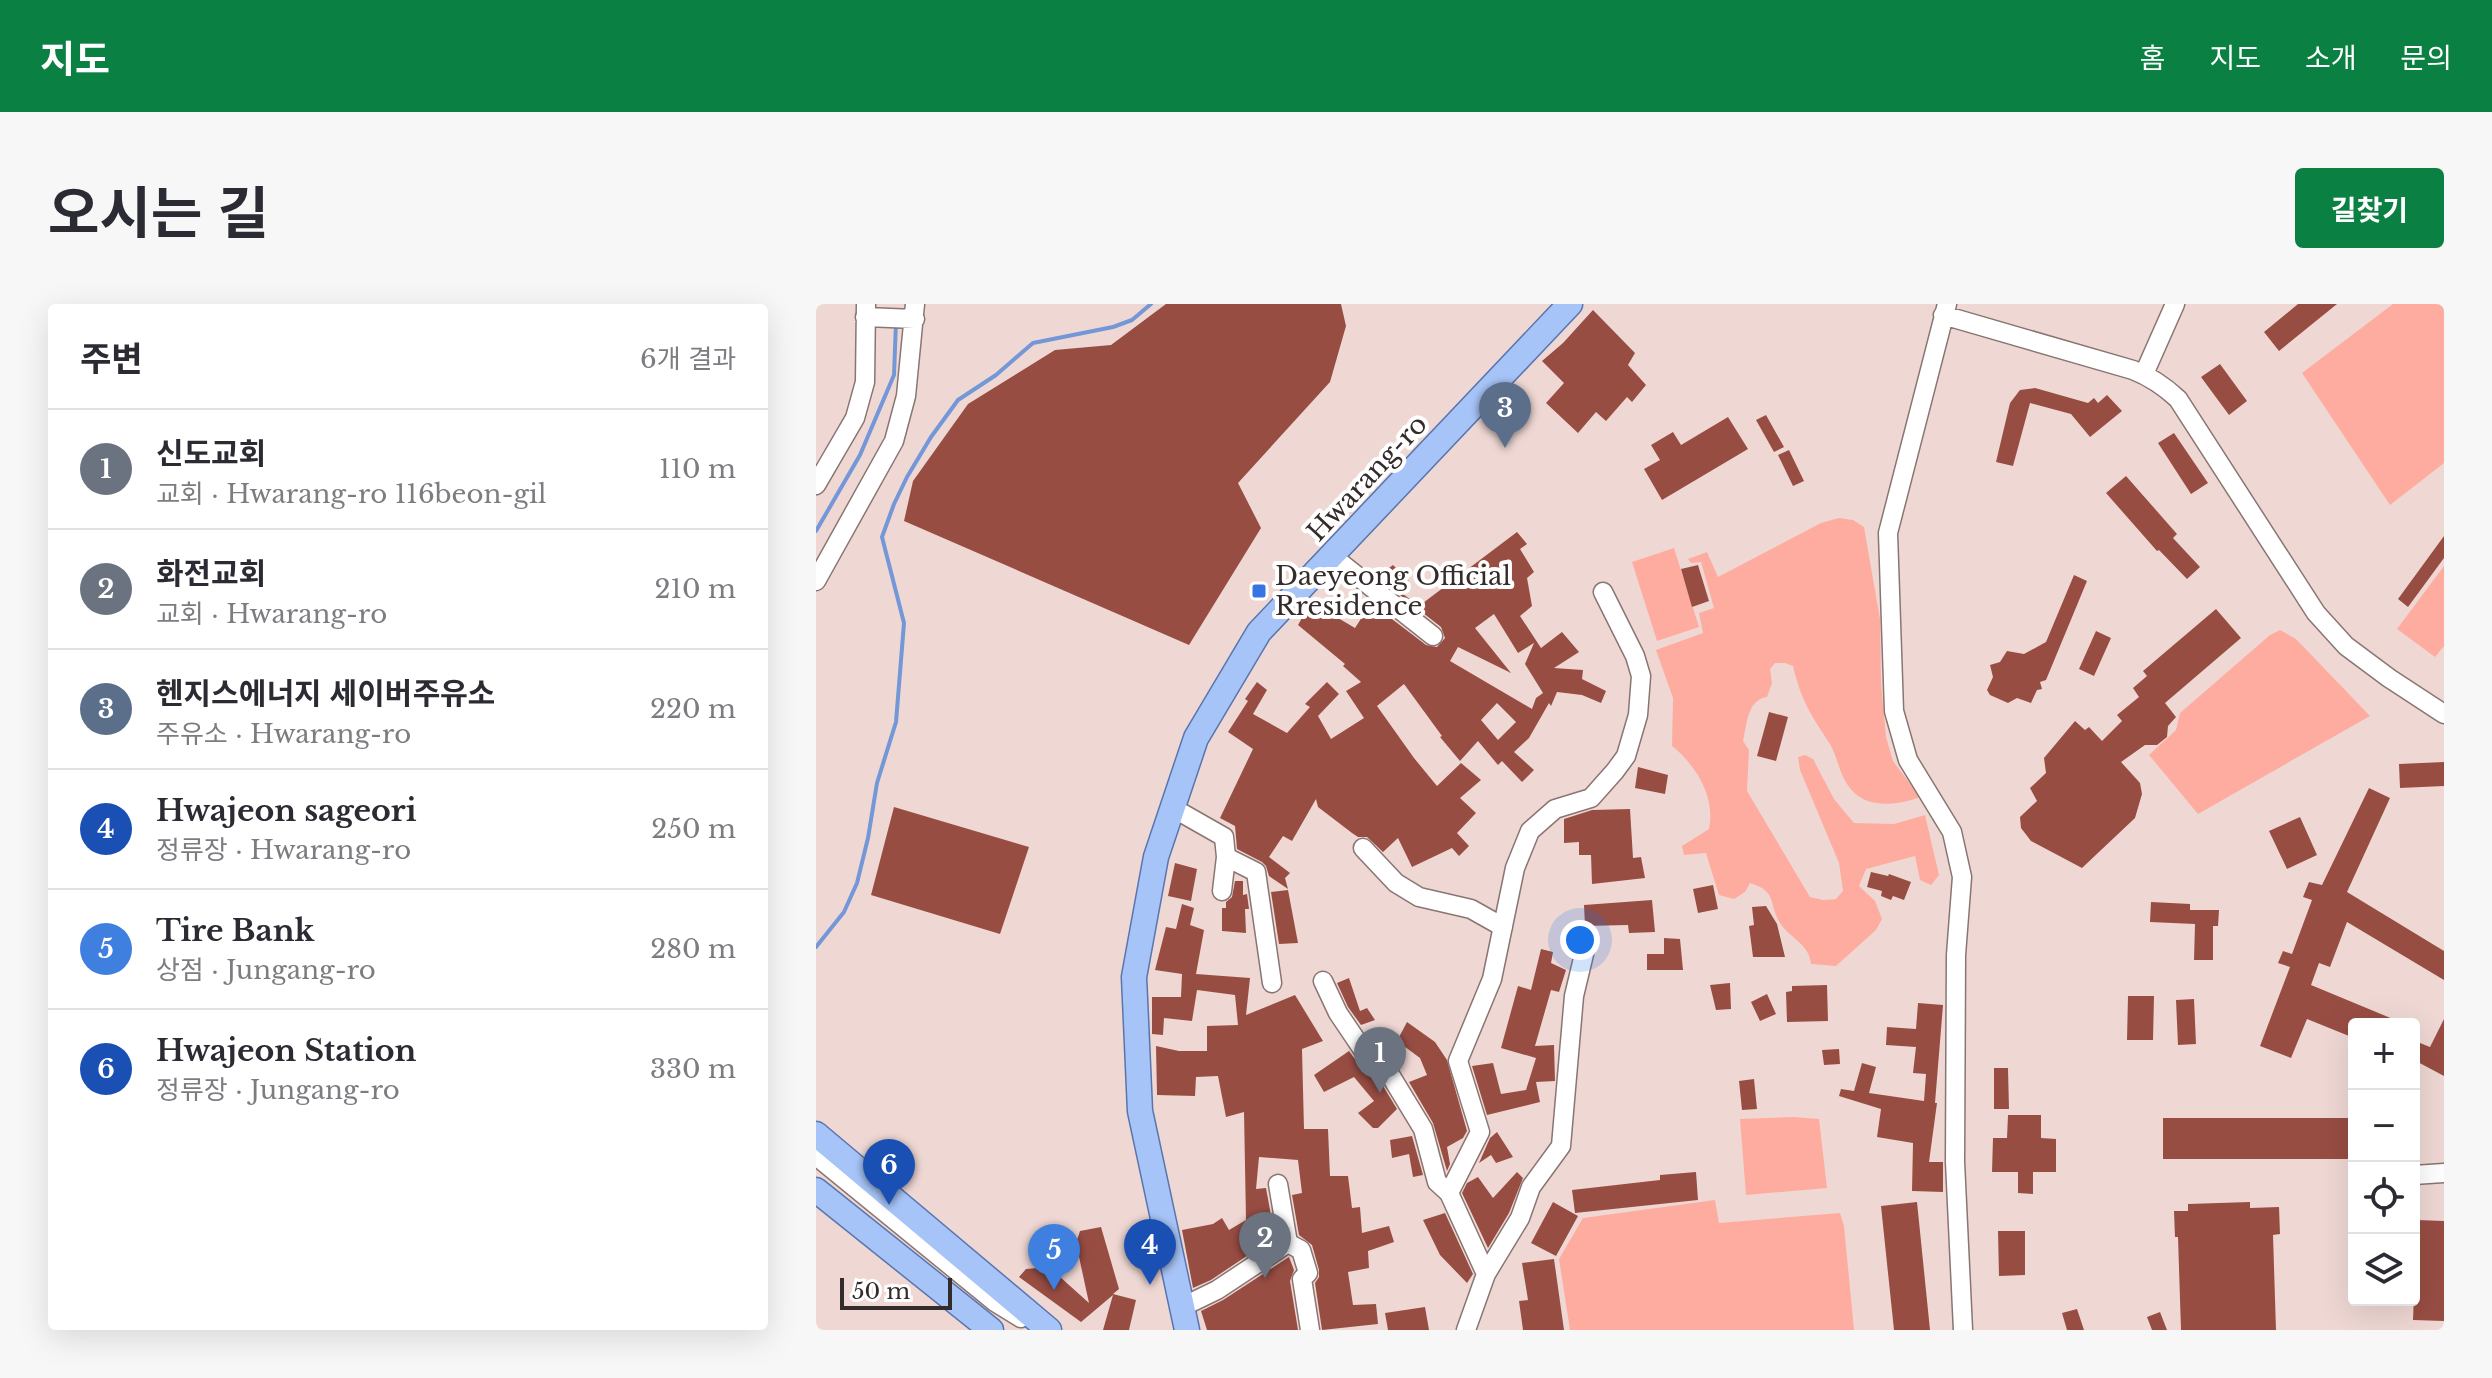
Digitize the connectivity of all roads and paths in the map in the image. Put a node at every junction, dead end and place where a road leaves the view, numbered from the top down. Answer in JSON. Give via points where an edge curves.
{"nodes":[{"id":1,"x":1570,"y":304,"type":"edge"},
{"id":2,"x":2175,"y":304,"type":"edge"},
{"id":3,"x":1945,"y":309,"type":"edge"},
{"id":4,"x":865,"y":310,"type":"edge"},
{"id":5,"x":915,"y":312,"type":"edge"},
{"id":6,"x":2144,"y":374,"type":"junction"},
{"id":7,"x":816,"y":485,"type":"edge"},
{"id":8,"x":1332,"y":556,"type":"junction"},
{"id":9,"x":816,"y":581,"type":"edge"},
{"id":10,"x":1603,"y":592,"type":"dead end"},
{"id":11,"x":1433,"y":636,"type":"dead end"},
{"id":12,"x":2439,"y":705,"type":"edge"},
{"id":13,"x":1173,"y":808,"type":"junction"},
{"id":14,"x":1363,"y":848,"type":"dead end"},
{"id":15,"x":1226,"y":857,"type":"junction"},
{"id":16,"x":1222,"y":891,"type":"dead end"},
{"id":17,"x":1503,"y":927,"type":"junction"},
{"id":18,"x":1585,"y":950,"type":"dead end"},
{"id":19,"x":1323,"y":981,"type":"dead end"},
{"id":20,"x":1272,"y":983,"type":"dead end"},
{"id":21,"x":816,"y":1134,"type":"edge"},
{"id":22,"x":816,"y":1156,"type":"edge"},
{"id":23,"x":816,"y":1166,"type":"edge"},
{"id":24,"x":2444,"y":1173,"type":"edge"},
{"id":25,"x":2420,"y":1175,"type":"edge"},
{"id":26,"x":1278,"y":1184,"type":"dead end"},
{"id":27,"x":816,"y":1190,"type":"edge"},
{"id":28,"x":1449,"y":1193,"type":"junction"},
{"id":29,"x":1288,"y":1243,"type":"junction"},
{"id":30,"x":1486,"y":1274,"type":"junction"},
{"id":31,"x":938,"y":1287,"type":"junction"},
{"id":32,"x":1184,"y":1323,"type":"edge"},
{"id":33,"x":991,"y":1330,"type":"edge"},
{"id":34,"x":1041,"y":1330,"type":"edge"},
{"id":35,"x":1049,"y":1330,"type":"edge"},
{"id":36,"x":1310,"y":1330,"type":"edge"},
{"id":37,"x":1466,"y":1330,"type":"edge"},
{"id":38,"x":1963,"y":1330,"type":"edge"}],
"edges":[{"from":1,"to":8,"type":"main road","name":"Hwarang-ro"},
{"from":2,"to":6,"type":"street"},
{"from":3,"to":6,"type":"street"},
{"from":3,"to":38,"type":"street","via":[[1888,533],[1894,711],[1908,760],[1952,832],[1962,877],[1956,955],[1955,1162]]},
{"from":4,"to":5,"type":"street"},
{"from":4,"to":7,"type":"street","via":[[865,382],[855,418]]},
{"from":5,"to":9,"type":"street","via":[[906,396],[894,441]]},
{"from":6,"to":12,"type":"street","via":[[2178,399],[2327,626],[2357,654]]},
{"from":8,"to":11,"type":"street"},
{"from":8,"to":13,"type":"main road","name":"Hwarang-ro","via":[[1259,632],[1196,738]]},
{"from":10,"to":17,"type":"street","via":[[1641,676],[1638,715],[1626,756],[1591,798],[1555,809],[1530,831],[1515,868]]},
{"from":13,"to":15,"type":"street","via":[[1224,837]]},
{"from":13,"to":32,"type":"main road","name":"Hwarang-ro","via":[[1156,857],[1134,977],[1140,1111]]},
{"from":14,"to":17,"type":"street","via":[[1396,883],[1419,897],[1471,909]]},
{"from":15,"to":16,"type":"street"},
{"from":15,"to":20,"type":"street","via":[[1256,872]]},
{"from":17,"to":28,"type":"street","via":[[1492,979],[1458,1061],[1480,1132]]},
{"from":18,"to":30,"type":"street","via":[[1574,996],[1561,1146],[1531,1187],[1520,1218]]},
{"from":19,"to":28,"type":"street","via":[[1358,1043],[1389,1073],[1423,1129],[1437,1182]]},
{"from":21,"to":35,"type":"main road"},
{"from":22,"to":34,"type":"street","via":[[995,1302]]},
{"from":23,"to":31,"type":"street"},
{"from":24,"to":25,"type":"street"},
{"from":26,"to":29,"type":"street"},
{"from":27,"to":31,"type":"main road"},
{"from":28,"to":30,"type":"street"},
{"from":29,"to":32,"type":"street","name":"Hwarang-ro","via":[[1217,1290]]},
{"from":29,"to":36,"type":"street","via":[[1301,1250],[1308,1273],[1302,1279]]},
{"from":30,"to":37,"type":"street"},
{"from":31,"to":33,"type":"main road"}]}
